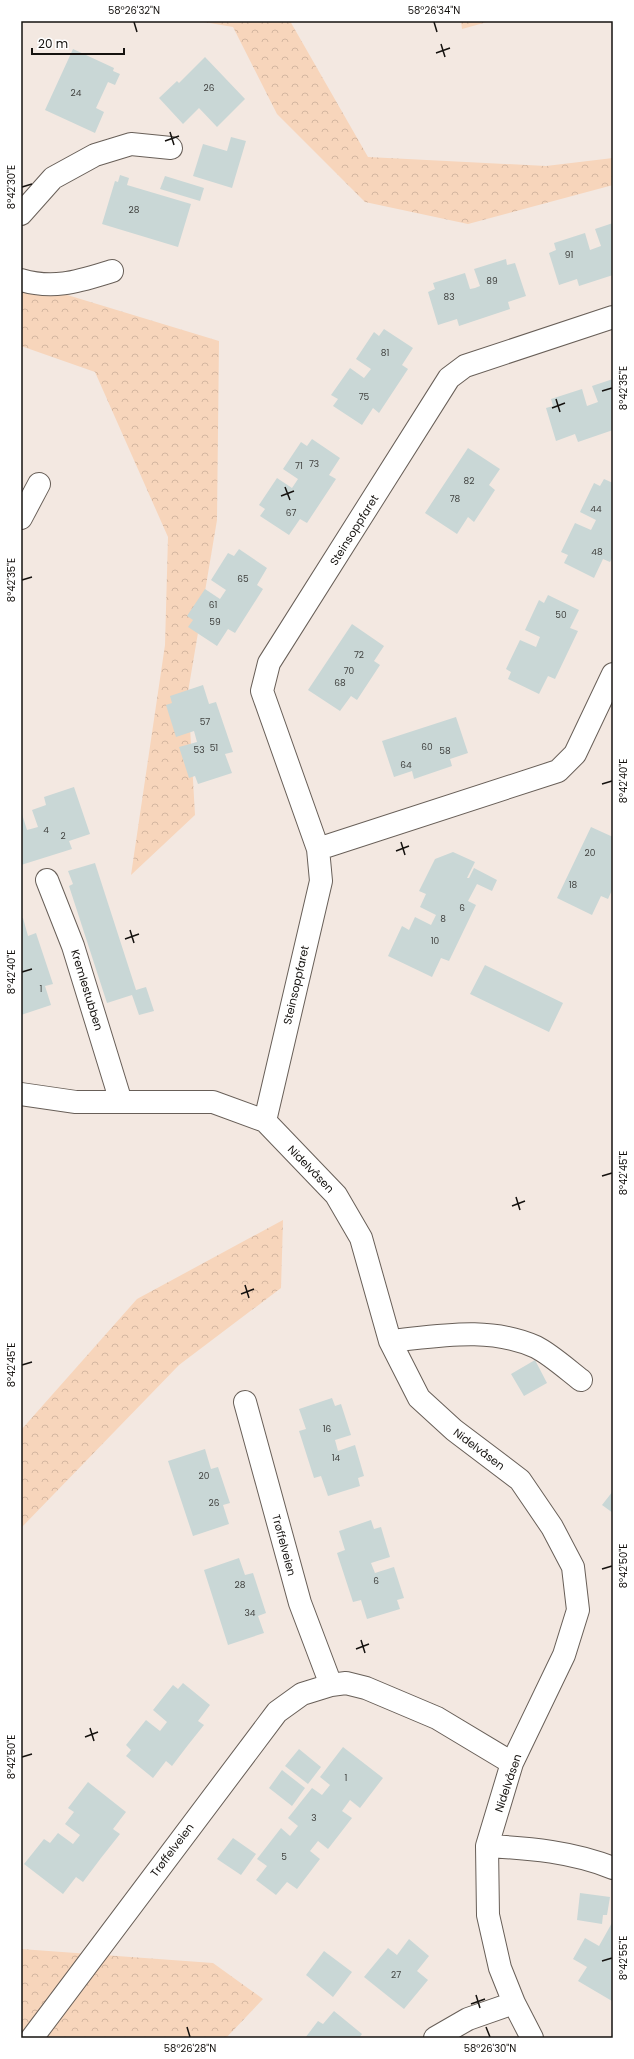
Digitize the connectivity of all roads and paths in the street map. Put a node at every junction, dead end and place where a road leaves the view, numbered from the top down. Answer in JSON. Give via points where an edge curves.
{"nodes":[{"id":1,"x":171,"y":148,"type":"dead end"},
{"id":2,"x":21,"y":214,"type":"edge"},
{"id":3,"x":112,"y":271,"type":"dead end"},
{"id":4,"x":21,"y":280,"type":"edge"},
{"id":5,"x":613,"y":317,"type":"edge"},
{"id":6,"x":39,"y":484,"type":"dead end"},
{"id":7,"x":21,"y":518,"type":"edge"},
{"id":8,"x":613,"y":674,"type":"edge"},
{"id":9,"x":318,"y":849,"type":"junction"},
{"id":10,"x":48,"y":880,"type":"dead end"},
{"id":11,"x":21,"y":1094,"type":"edge"},
{"id":12,"x":121,"y":1102,"type":"junction"},
{"id":13,"x":265,"y":1121,"type":"junction"},
{"id":14,"x":390,"y":1341,"type":"junction"},
{"id":15,"x":581,"y":1380,"type":"dead end"},
{"id":16,"x":244,"y":1402,"type":"dead end"},
{"id":17,"x":330,"y":1685,"type":"junction"},
{"id":18,"x":512,"y":1763,"type":"junction"},
{"id":19,"x":488,"y":1846,"type":"junction"},
{"id":20,"x":613,"y":1868,"type":"edge"},
{"id":21,"x":514,"y":2003,"type":"junction"},
{"id":22,"x":32,"y":2038,"type":"edge"},
{"id":23,"x":435,"y":2038,"type":"edge"},
{"id":24,"x":532,"y":2038,"type":"edge"}],
"edges":[{"from":1,"to":2,"type":"street","via":[[130,144],[95,155],[53,178]]},
{"from":3,"to":4,"type":"street","via":[[66,284],[35,284]]},
{"from":5,"to":9,"type":"street","name":"Steinsoppfaret","via":[[465,366],[449,378],[269,663],[262,691]]},
{"from":6,"to":7,"type":"street"},
{"from":8,"to":9,"type":"street","via":[[575,754],[558,771]]},
{"from":9,"to":13,"type":"street","name":"Steinsoppfaret","via":[[321,881]]},
{"from":10,"to":12,"type":"street","name":"Kremlestubben","via":[[73,946]]},
{"from":11,"to":12,"type":"street","name":"Nidelvåsen","via":[[76,1102]]},
{"from":12,"to":13,"type":"street","name":"Nidelvåsen","via":[[213,1102]]},
{"from":13,"to":14,"type":"street","name":"Nidelvåsen","via":[[336,1195],[361,1238]]},
{"from":14,"to":15,"type":"street","via":[[464,1333],[496,1335],[537,1348]]},
{"from":14,"to":18,"type":"street","name":"Nidelvåsen","via":[[420,1398],[454,1430],[520,1480],[552,1527],[573,1567],[578,1610],[564,1656]]},
{"from":16,"to":17,"type":"street","name":"Trøffelveien","via":[[300,1603]]},
{"from":17,"to":18,"type":"street","name":"Trøffelveien","via":[[346,1683],[366,1688],[437,1718]]},
{"from":17,"to":22,"type":"street","name":"Trøffelveien","via":[[302,1694],[277,1712]]},
{"from":18,"to":19,"type":"street","name":"Nidelvåsen"},
{"from":19,"to":20,"type":"street","via":[[535,1849],[592,1859]]},
{"from":19,"to":21,"type":"street","name":"Nidelvåsen","via":[[488,1915],[500,1968]]},
{"from":21,"to":23,"type":"street","via":[[468,2020]]},
{"from":21,"to":24,"type":"street","name":"Nidelvåsen"}]}
